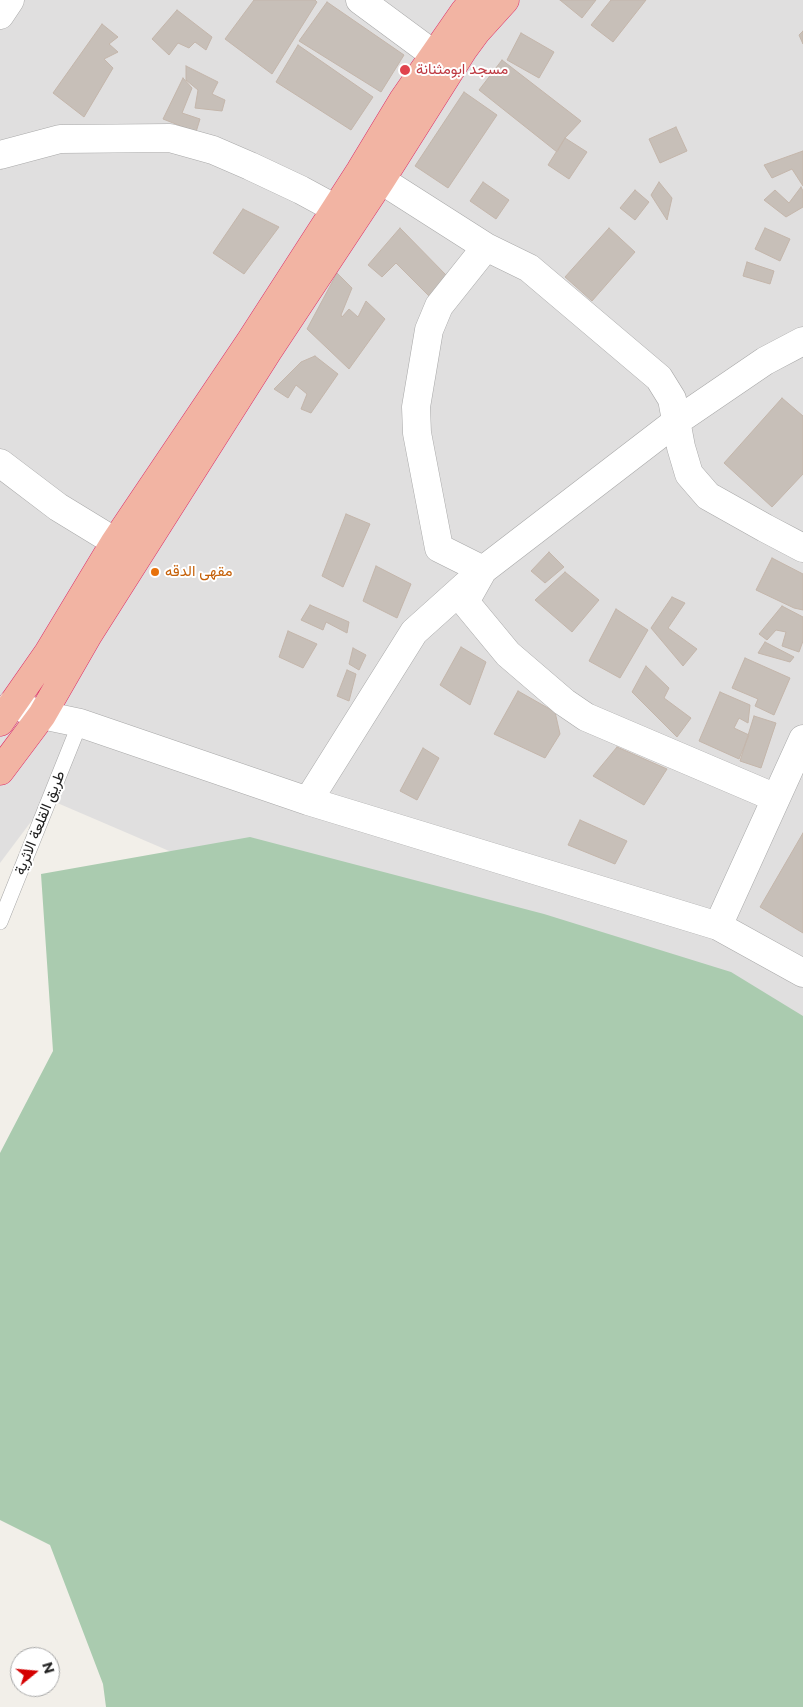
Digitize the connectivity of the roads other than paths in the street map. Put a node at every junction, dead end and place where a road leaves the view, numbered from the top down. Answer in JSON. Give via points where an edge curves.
{"nodes":[{"id":1,"x":10,"y":0,"type":"edge"},
{"id":2,"x":360,"y":0,"type":"edge"},
{"id":3,"x":474,"y":0,"type":"edge"},
{"id":4,"x":506,"y":0,"type":"edge"},
{"id":5,"x":0,"y":15,"type":"edge"},
{"id":6,"x":443,"y":61,"type":"junction"},
{"id":7,"x":0,"y":155,"type":"edge"},
{"id":8,"x":381,"y":180,"type":"junction"},
{"id":9,"x":336,"y":209,"type":"junction"},
{"id":10,"x":486,"y":248,"type":"junction"},
{"id":11,"x":803,"y":341,"type":"edge"},
{"id":12,"x":677,"y":421,"type":"junction"},
{"id":13,"x":0,"y":463,"type":"edge"},
{"id":14,"x":115,"y":542,"type":"junction"},
{"id":15,"x":803,"y":548,"type":"edge"},
{"id":16,"x":139,"y":556,"type":"junction"},
{"id":17,"x":483,"y":570,"type":"junction"},
{"id":18,"x":6,"y":713,"type":"edge"},
{"id":19,"x":42,"y":715,"type":"junction"},
{"id":20,"x":80,"y":723,"type":"junction"},
{"id":21,"x":803,"y":739,"type":"edge"},
{"id":22,"x":0,"y":771,"type":"edge"},
{"id":23,"x":776,"y":798,"type":"junction"},
{"id":24,"x":308,"y":801,"type":"junction"},
{"id":25,"x":0,"y":922,"type":"edge"},
{"id":26,"x":718,"y":926,"type":"junction"},
{"id":27,"x":803,"y":973,"type":"edge"}],
"edges":[{"from":1,"to":5,"type":"street"},
{"from":2,"to":6,"type":"street"},
{"from":3,"to":6,"type":"highway","via":[[464,12]]},
{"from":4,"to":6,"type":"highway"},
{"from":6,"to":8,"type":"highway"},
{"from":6,"to":9,"type":"highway","via":[[403,100]]},
{"from":7,"to":9,"type":"street","via":[[60,139],[170,138],[213,150]]},
{"from":8,"to":10,"type":"street"},
{"from":8,"to":16,"type":"highway"},
{"from":9,"to":14,"type":"highway"},
{"from":10,"to":12,"type":"street","via":[[529,268],[659,378],[672,399]]},
{"from":10,"to":17,"type":"street","via":[[439,306],[429,330],[416,407],[417,433],[439,548]]},
{"from":11,"to":12,"type":"street","via":[[765,361]]},
{"from":12,"to":15,"type":"street","via":[[689,474],[708,496]]},
{"from":12,"to":17,"type":"street"},
{"from":13,"to":14,"type":"street","via":[[58,507]]},
{"from":14,"to":16,"type":"street"},
{"from":14,"to":18,"type":"highway","via":[[48,653]]},
{"from":16,"to":19,"type":"highway"},
{"from":17,"to":23,"type":"street","via":[[466,602],[508,654],[564,702],[586,717]]},
{"from":17,"to":24,"type":"street","via":[[414,632]]},
{"from":18,"to":19,"type":"street"},
{"from":19,"to":20,"type":"street"},
{"from":19,"to":22,"type":"highway"},
{"from":20,"to":24,"type":"street"},
{"from":20,"to":25,"type":"lane","name":"طريق القلعة الاثرية"},
{"from":21,"to":23,"type":"street"},
{"from":23,"to":26,"type":"street"},
{"from":24,"to":26,"type":"street"},
{"from":26,"to":27,"type":"street"}]}
